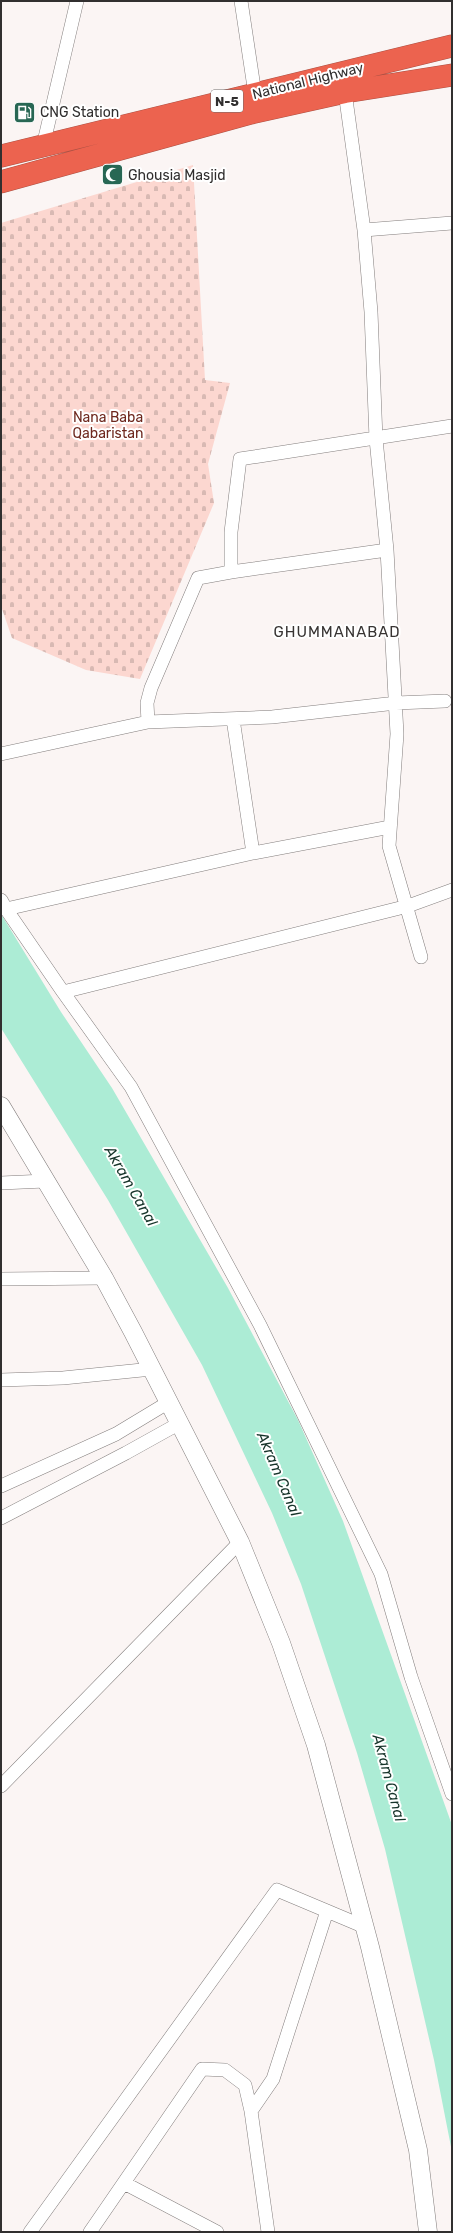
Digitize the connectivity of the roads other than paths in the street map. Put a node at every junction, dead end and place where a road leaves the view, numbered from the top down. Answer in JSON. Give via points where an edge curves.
{"nodes":[{"id":1,"x":77,"y":1,"type":"edge"},
{"id":2,"x":241,"y":1,"type":"edge"},
{"id":3,"x":452,"y":46,"type":"edge"},
{"id":4,"x":452,"y":75,"type":"edge"},
{"id":5,"x":345,"y":92,"type":"junction"},
{"id":6,"x":255,"y":94,"type":"junction"},
{"id":7,"x":43,"y":146,"type":"junction"},
{"id":8,"x":1,"y":156,"type":"edge"},
{"id":9,"x":1,"y":182,"type":"edge"},
{"id":10,"x":452,"y":222,"type":"edge"},
{"id":11,"x":364,"y":230,"type":"junction"},
{"id":12,"x":452,"y":426,"type":"edge"},
{"id":13,"x":376,"y":439,"type":"junction"},
{"id":14,"x":387,"y":550,"type":"junction"},
{"id":15,"x":230,"y":572,"type":"junction"},
{"id":16,"x":444,"y":701,"type":"dead end"},
{"id":17,"x":396,"y":703,"type":"junction"},
{"id":18,"x":233,"y":719,"type":"junction"},
{"id":19,"x":148,"y":722,"type":"junction"},
{"id":20,"x":1,"y":754,"type":"edge"},
{"id":21,"x":390,"y":827,"type":"junction"},
{"id":22,"x":254,"y":853,"type":"junction"},
{"id":23,"x":452,"y":890,"type":"edge"},
{"id":24,"x":3,"y":904,"type":"edge"},
{"id":25,"x":408,"y":906,"type":"junction"},
{"id":26,"x":421,"y":957,"type":"dead end"},
{"id":27,"x":63,"y":992,"type":"junction"},
{"id":28,"x":1,"y":1106,"type":"edge"},
{"id":29,"x":45,"y":1181,"type":"junction"},
{"id":30,"x":1,"y":1183,"type":"edge"},
{"id":31,"x":104,"y":1278,"type":"junction"},
{"id":32,"x":1,"y":1279,"type":"edge"},
{"id":33,"x":152,"y":1369,"type":"junction"},
{"id":34,"x":1,"y":1380,"type":"edge"},
{"id":35,"x":169,"y":1402,"type":"junction"},
{"id":36,"x":180,"y":1423,"type":"junction"},
{"id":37,"x":1,"y":1477,"type":"edge"},
{"id":38,"x":17,"y":1477,"type":"junction"},
{"id":39,"x":1,"y":1486,"type":"edge"},
{"id":40,"x":1,"y":1518,"type":"edge"},
{"id":41,"x":240,"y":1542,"type":"junction"},
{"id":42,"x":1,"y":1786,"type":"edge"},
{"id":43,"x":452,"y":1794,"type":"edge"},
{"id":44,"x":327,"y":1911,"type":"junction"},
{"id":45,"x":365,"y":1927,"type":"junction"},
{"id":46,"x":251,"y":2112,"type":"junction"},
{"id":47,"x":124,"y":2183,"type":"junction"},
{"id":48,"x":30,"y":2232,"type":"edge"},
{"id":49,"x":90,"y":2232,"type":"edge"},
{"id":50,"x":217,"y":2232,"type":"edge"},
{"id":51,"x":268,"y":2232,"type":"edge"},
{"id":52,"x":428,"y":2232,"type":"edge"}],
"edges":[{"from":1,"to":7,"type":"street"},
{"from":2,"to":6,"type":"street"},
{"from":3,"to":6,"type":"highway","name":"National Highway","number":"N-5"},
{"from":4,"to":5,"type":"highway","name":"National Highway","number":"N-5"},
{"from":5,"to":9,"type":"highway","name":"National Highway","number":"N-5","via":[[252,113]]},
{"from":5,"to":11,"type":"street"},
{"from":6,"to":7,"type":"highway","name":"National Highway","number":"N-5"},
{"from":7,"to":8,"type":"highway","name":"National Highway","number":"N-5"},
{"from":10,"to":11,"type":"street"},
{"from":11,"to":13,"type":"street","via":[[371,312]]},
{"from":12,"to":13,"type":"street"},
{"from":13,"to":14,"type":"street"},
{"from":13,"to":15,"type":"street","via":[[240,459],[231,532]]},
{"from":14,"to":15,"type":"street"},
{"from":14,"to":17,"type":"street"},
{"from":15,"to":19,"type":"street","via":[[198,578],[151,688],[147,703]]},
{"from":16,"to":17,"type":"street"},
{"from":17,"to":18,"type":"street"},
{"from":17,"to":21,"type":"street","via":[[397,734]]},
{"from":18,"to":19,"type":"street"},
{"from":18,"to":22,"type":"street"},
{"from":19,"to":20,"type":"street"},
{"from":21,"to":22,"type":"street"},
{"from":21,"to":25,"type":"street","via":[[389,846]]},
{"from":22,"to":24,"type":"street"},
{"from":23,"to":25,"type":"street"},
{"from":24,"to":27,"type":"street"},
{"from":25,"to":26,"type":"street"},
{"from":25,"to":27,"type":"street"},
{"from":27,"to":43,"type":"street","via":[[131,1087],[274,1354],[381,1574],[411,1677]]},
{"from":28,"to":29,"type":"street"},
{"from":29,"to":30,"type":"street"},
{"from":29,"to":31,"type":"street"},
{"from":31,"to":32,"type":"street"},
{"from":31,"to":33,"type":"street"},
{"from":33,"to":34,"type":"street","via":[[63,1378]]},
{"from":33,"to":35,"type":"street"},
{"from":35,"to":36,"type":"street"},
{"from":35,"to":38,"type":"street","via":[[116,1434]]},
{"from":36,"to":40,"type":"street"},
{"from":36,"to":41,"type":"street"},
{"from":37,"to":38,"type":"street"},
{"from":38,"to":39,"type":"street"},
{"from":41,"to":42,"type":"street"},
{"from":41,"to":45,"type":"street","via":[[281,1643],[316,1745]]},
{"from":44,"to":45,"type":"street"},
{"from":44,"to":46,"type":"street","via":[[273,2079]]},
{"from":44,"to":48,"type":"street","via":[[277,1890]]},
{"from":45,"to":52,"type":"street","via":[[418,2150]]},
{"from":46,"to":47,"type":"street","via":[[245,2085],[225,2070],[202,2069]]},
{"from":46,"to":51,"type":"street"},
{"from":47,"to":49,"type":"street"},
{"from":47,"to":50,"type":"street"}]}
